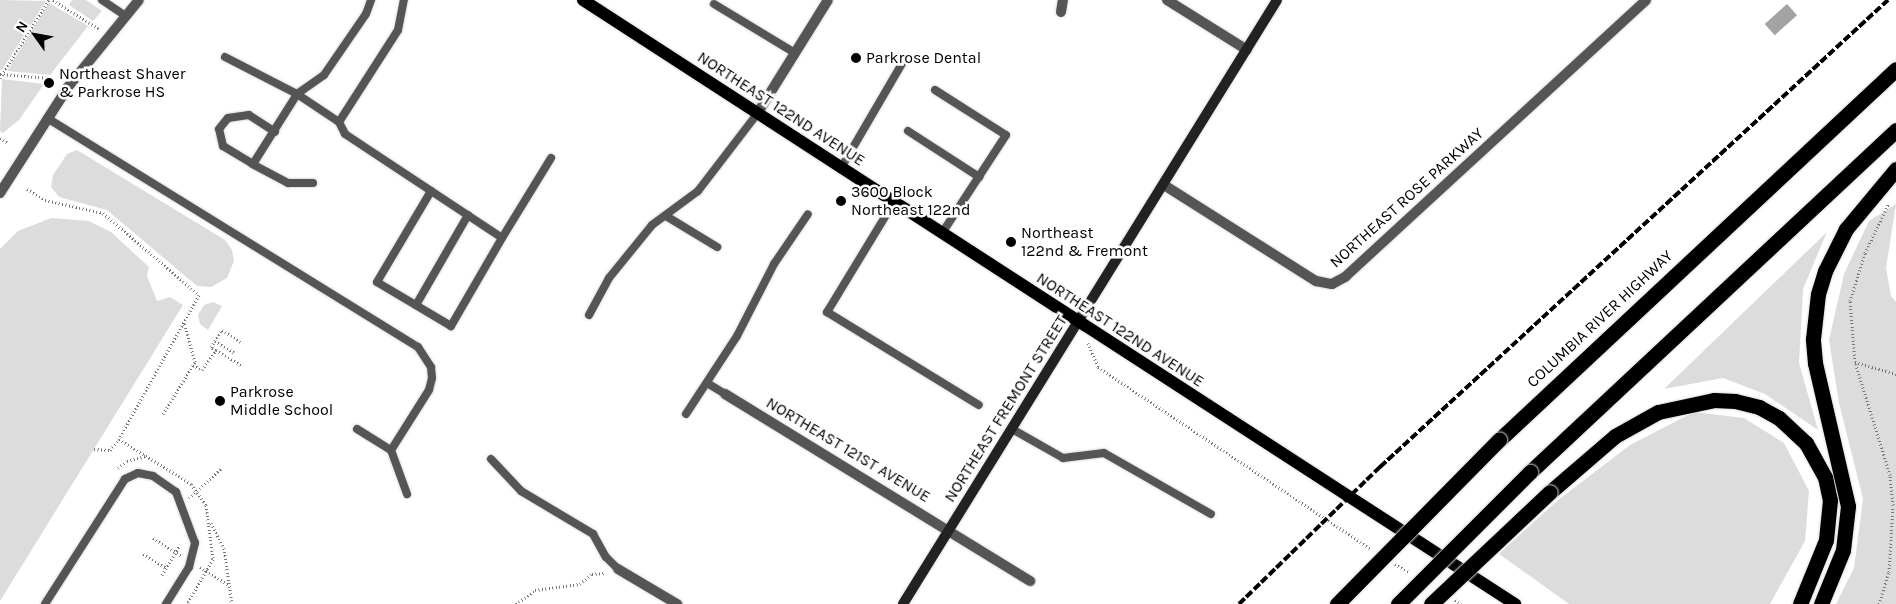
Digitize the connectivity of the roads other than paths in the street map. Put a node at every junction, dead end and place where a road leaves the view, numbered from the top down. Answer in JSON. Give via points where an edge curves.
{"nodes":[{"id":1,"x":102,"y":0,"type":"edge"},
{"id":2,"x":139,"y":0,"type":"edge"},
{"id":3,"x":371,"y":0,"type":"edge"},
{"id":4,"x":404,"y":0,"type":"edge"},
{"id":5,"x":583,"y":0,"type":"edge"},
{"id":6,"x":828,"y":0,"type":"edge"},
{"id":7,"x":1063,"y":0,"type":"edge"},
{"id":8,"x":1167,"y":0,"type":"edge"},
{"id":9,"x":1277,"y":0,"type":"edge"},
{"id":10,"x":1646,"y":0,"type":"edge"},
{"id":11,"x":714,"y":4,"type":"dead end"},
{"id":12,"x":1061,"y":12,"type":"dead end"},
{"id":13,"x":126,"y":16,"type":"junction"},
{"id":14,"x":1246,"y":50,"type":"junction"},
{"id":15,"x":795,"y":53,"type":"junction"},
{"id":16,"x":225,"y":57,"type":"dead end"},
{"id":17,"x":903,"y":62,"type":"dead end"},
{"id":18,"x":1896,"y":69,"type":"edge"},
{"id":19,"x":935,"y":90,"type":"dead end"},
{"id":20,"x":297,"y":94,"type":"junction"},
{"id":21,"x":757,"y":114,"type":"junction"},
{"id":22,"x":47,"y":118,"type":"junction"},
{"id":23,"x":339,"y":122,"type":"junction"},
{"id":24,"x":1896,"y":130,"type":"edge"},
{"id":25,"x":275,"y":132,"type":"junction"},
{"id":26,"x":908,"y":132,"type":"dead end"},
{"id":27,"x":552,"y":158,"type":"dead end"},
{"id":28,"x":253,"y":164,"type":"junction"},
{"id":29,"x":841,"y":168,"type":"junction"},
{"id":30,"x":1896,"y":169,"type":"edge"},
{"id":31,"x":979,"y":177,"type":"junction"},
{"id":32,"x":313,"y":183,"type":"dead end"},
{"id":33,"x":1164,"y":185,"type":"junction"},
{"id":34,"x":431,"y":191,"type":"junction"},
{"id":35,"x":0,"y":193,"type":"edge"},
{"id":36,"x":894,"y":202,"type":"junction"},
{"id":37,"x":808,"y":214,"type":"dead end"},
{"id":38,"x":468,"y":215,"type":"junction"},
{"id":39,"x":666,"y":216,"type":"junction"},
{"id":40,"x":942,"y":233,"type":"junction"},
{"id":41,"x":502,"y":238,"type":"junction"},
{"id":42,"x":717,"y":246,"type":"dead end"},
{"id":43,"x":416,"y":305,"type":"junction"},
{"id":44,"x":589,"y":315,"type":"dead end"},
{"id":45,"x":1078,"y":322,"type":"junction"},
{"id":46,"x":707,"y":383,"type":"junction"},
{"id":47,"x":726,"y":394,"type":"joint"},
{"id":48,"x":978,"y":405,"type":"dead end"},
{"id":49,"x":686,"y":414,"type":"dead end"},
{"id":50,"x":357,"y":429,"type":"dead end"},
{"id":51,"x":1012,"y":429,"type":"junction"},
{"id":52,"x":391,"y":450,"type":"junction"},
{"id":53,"x":491,"y":459,"type":"dead end"},
{"id":54,"x":407,"y":494,"type":"dead end"},
{"id":55,"x":1211,"y":514,"type":"dead end"},
{"id":56,"x":949,"y":529,"type":"junction"},
{"id":57,"x":618,"y":569,"type":"joint"},
{"id":58,"x":1030,"y":581,"type":"dead end"},
{"id":59,"x":45,"y":604,"type":"edge"},
{"id":60,"x":166,"y":604,"type":"edge"},
{"id":61,"x":677,"y":604,"type":"edge"},
{"id":62,"x":903,"y":604,"type":"edge"},
{"id":63,"x":1337,"y":604,"type":"edge"},
{"id":64,"x":1398,"y":604,"type":"edge"},
{"id":65,"x":1431,"y":604,"type":"edge"},
{"id":66,"x":1515,"y":604,"type":"edge"},
{"id":67,"x":1800,"y":604,"type":"edge"},
{"id":68,"x":1821,"y":604,"type":"edge"}],
"edges":[{"from":1,"to":13,"type":"lane"},
{"from":2,"to":13,"type":"street"},
{"from":3,"to":20,"type":"lane","via":[[366,14],[324,75]]},
{"from":4,"to":23,"type":"lane","via":[[398,30]]},
{"from":5,"to":21,"type":"main road","name":"NORTHEAST 122ND AVENUE"},
{"from":6,"to":15,"type":"street"},
{"from":7,"to":12,"type":"street"},
{"from":8,"to":14,"type":"street"},
{"from":9,"to":14,"type":"street","name":"NORTHEAST FREMONT STREET"},
{"from":10,"to":33,"type":"street","name":"NORTHEAST ROSE PARKWAY","via":[[1345,277],[1332,284],[1316,281]]},
{"from":11,"to":15,"type":"lane"},
{"from":13,"to":22,"type":"street"},
{"from":14,"to":33,"type":"street","name":"NORTHEAST FREMONT STREET"},
{"from":15,"to":21,"type":"street"},
{"from":16,"to":20,"type":"lane"},
{"from":17,"to":29,"type":"lane"},
{"from":18,"to":63,"type":"highway","name":"COLUMBIA RIVER HIGHWAY","bridge":true,"via":[[1499,440]]},
{"from":19,"to":31,"type":"lane","via":[[1006,135]]},
{"from":20,"to":23,"type":"lane"},
{"from":20,"to":25,"type":"lane"},
{"from":21,"to":29,"type":"main road","name":"NORTHEAST 122ND AVENUE"},
{"from":21,"to":39,"type":"lane","via":[[698,192]]},
{"from":22,"to":35,"type":"street"},
{"from":22,"to":52,"type":"lane","via":[[418,347],[432,366],[429,390]]},
{"from":23,"to":34,"type":"lane","via":[[346,134]]},
{"from":24,"to":64,"type":"highway","bridge":true,"via":[[1530,472]]},
{"from":25,"to":28,"type":"lane"},
{"from":25,"to":28,"type":"lane","via":[[248,115],[228,118],[218,129],[224,146]]},
{"from":26,"to":31,"type":"lane"},
{"from":27,"to":41,"type":"lane"},
{"from":28,"to":32,"type":"lane","via":[[288,183]]},
{"from":29,"to":36,"type":"main road","name":"NORTHEAST 122ND AVENUE"},
{"from":30,"to":68,"type":"highway","via":[[1846,229],[1818,294],[1813,339],[1815,363],[1848,506],[1843,550]]},
{"from":31,"to":40,"type":"lane"},
{"from":33,"to":45,"type":"street","name":"NORTHEAST FREMONT STREET"},
{"from":34,"to":38,"type":"lane"},
{"from":34,"to":43,"type":"lane","via":[[377,282]]},
{"from":36,"to":40,"type":"main road","name":"NORTHEAST 122ND AVENUE"},
{"from":36,"to":48,"type":"lane","via":[[827,312]]},
{"from":37,"to":46,"type":"lane","via":[[774,264]]},
{"from":38,"to":41,"type":"lane"},
{"from":38,"to":43,"type":"lane"},
{"from":39,"to":42,"type":"lane"},
{"from":39,"to":44,"type":"lane","via":[[652,225],[609,278]]},
{"from":40,"to":45,"type":"main road","name":"NORTHEAST 122ND AVENUE"},
{"from":41,"to":43,"type":"lane","via":[[450,326]]},
{"from":45,"to":51,"type":"street","name":"NORTHEAST FREMONT STREET"},
{"from":45,"to":66,"type":"main road","name":"NORTHEAST 122ND AVENUE"},
{"from":46,"to":47,"type":"lane"},
{"from":46,"to":49,"type":"lane"},
{"from":47,"to":56,"type":"street","name":"NORTHEAST 121ST AVENUE"},
{"from":50,"to":52,"type":"lane"},
{"from":51,"to":55,"type":"lane","via":[[1063,458],[1104,453]]},
{"from":51,"to":56,"type":"street","name":"NORTHEAST FREMONT STREET"},
{"from":52,"to":54,"type":"lane"},
{"from":53,"to":57,"type":"lane","via":[[521,491],[594,534],[606,557]]},
{"from":56,"to":58,"type":"street","name":"NORTHEAST 121ST AVENUE"},
{"from":56,"to":62,"type":"street","name":"NORTHEAST FREMONT STREET"},
{"from":57,"to":61,"type":"street"},
{"from":59,"to":60,"type":"lane","via":[[125,479],[138,472],[166,484],[182,503],[195,543],[192,562]]},
{"from":65,"to":67,"type":"highway","bridge":true,"via":[[1615,436],[1658,412],[1714,400],[1735,401],[1779,418],[1806,443],[1825,477],[1828,492],[1826,540]]}]}
